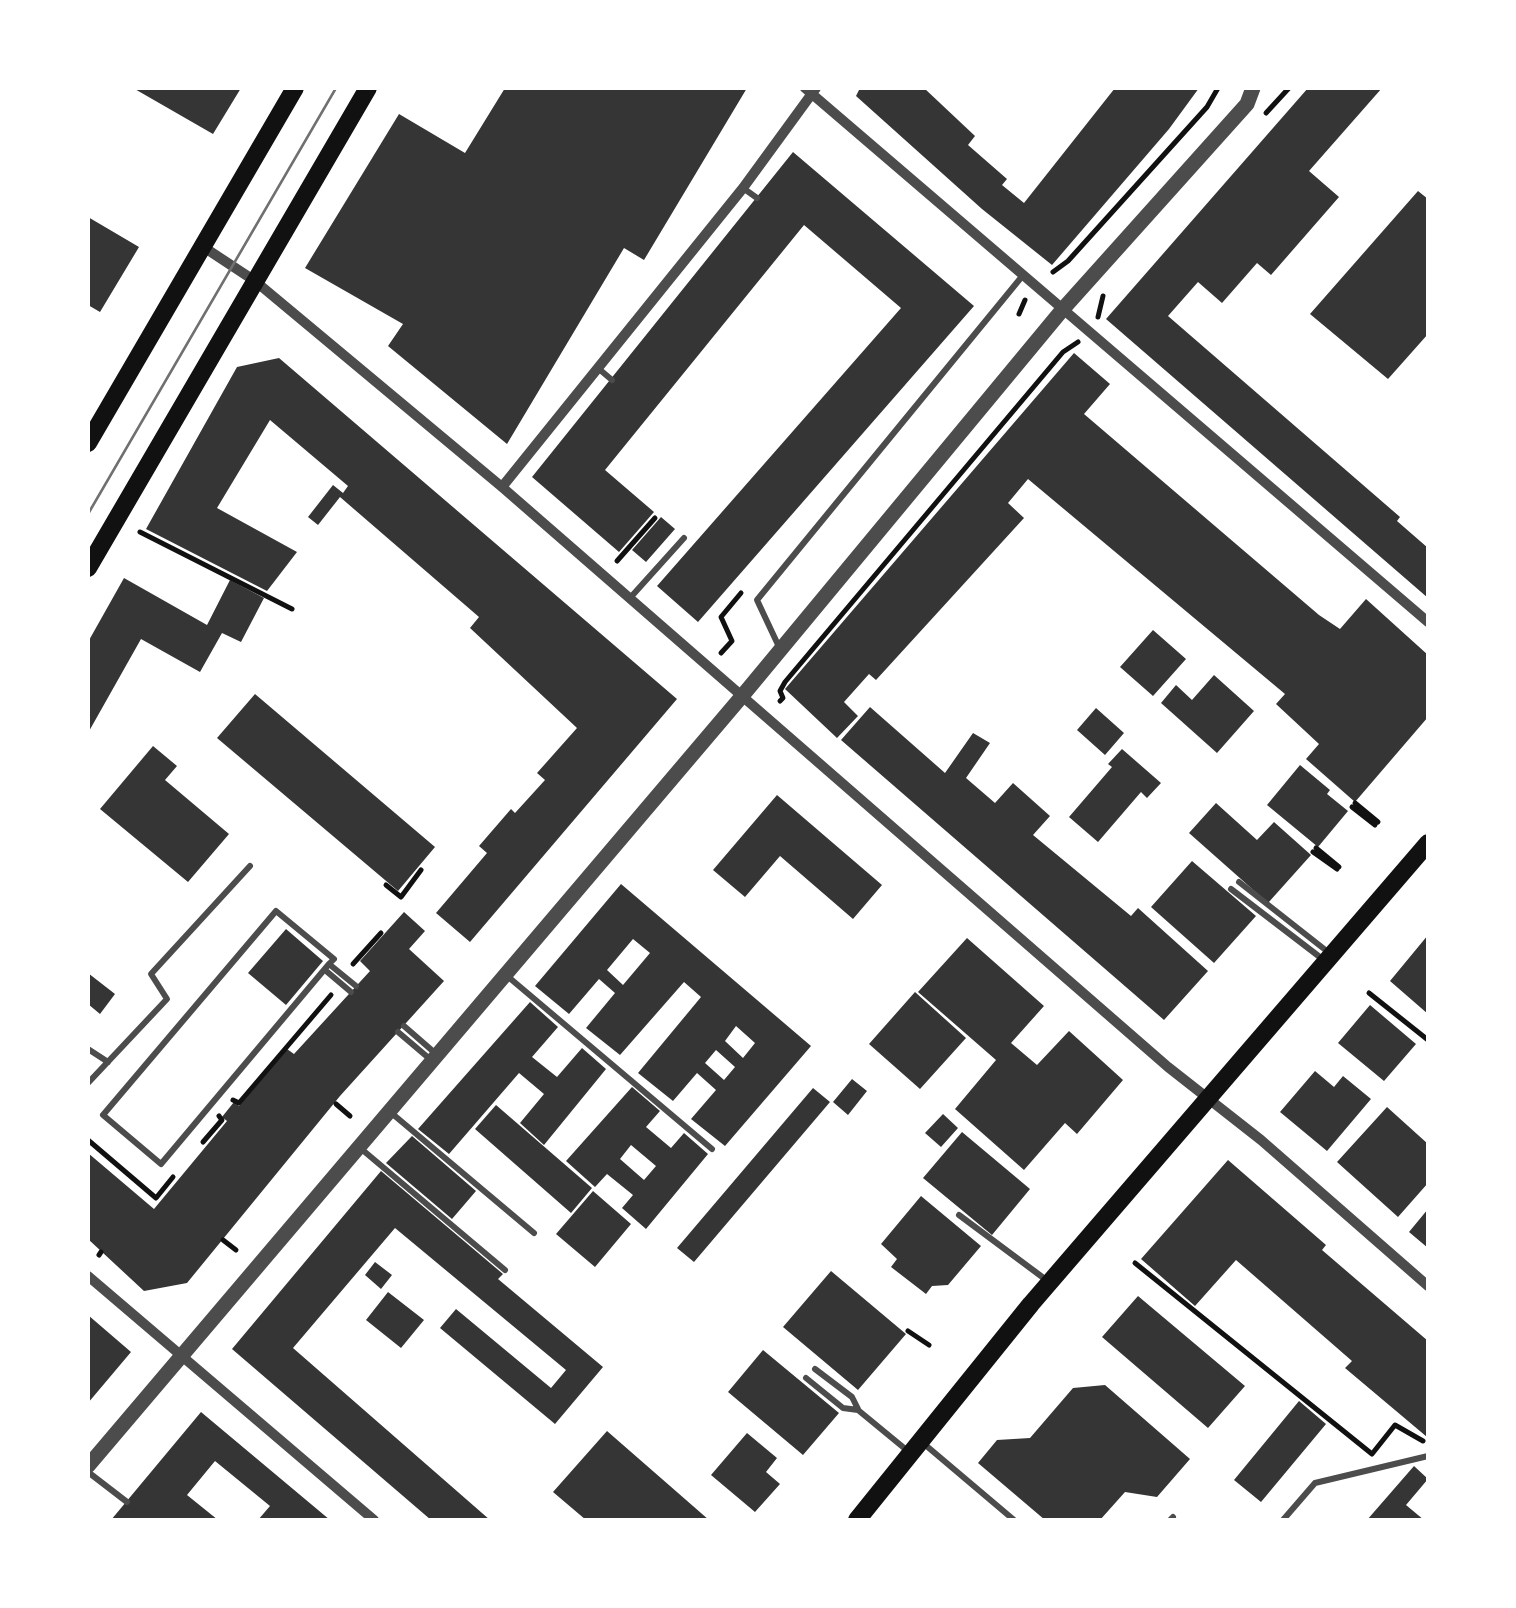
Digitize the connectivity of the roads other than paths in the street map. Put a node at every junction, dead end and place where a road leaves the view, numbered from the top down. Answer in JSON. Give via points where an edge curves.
{"nodes":[{"id":1,"x":296,"y":88,"type":"edge"},
{"id":2,"x":368,"y":88,"type":"edge"},
{"id":3,"x":1253,"y":88,"type":"edge"},
{"id":4,"x":1262,"y":88,"type":"edge"},
{"id":5,"x":812,"y":89,"type":"edge"},
{"id":6,"x":1247,"y":104,"type":"junction"},
{"id":7,"x":743,"y":188,"type":"junction"},
{"id":8,"x":757,"y":198,"type":"dead end"},
{"id":9,"x":202,"y":246,"type":"junction"},
{"id":10,"x":1024,"y":274,"type":"junction"},
{"id":11,"x":255,"y":281,"type":"junction"},
{"id":12,"x":1064,"y":309,"type":"junction"},
{"id":13,"x":599,"y":369,"type":"junction"},
{"id":14,"x":612,"y":380,"type":"dead end"},
{"id":15,"x":88,"y":443,"type":"edge"},
{"id":16,"x":502,"y":487,"type":"junction"},
{"id":17,"x":684,"y":538,"type":"dead end"},
{"id":18,"x":88,"y":568,"type":"edge"},
{"id":19,"x":630,"y":598,"type":"junction"},
{"id":20,"x":1428,"y":622,"type":"edge"},
{"id":21,"x":780,"y":650,"type":"junction"},
{"id":22,"x":743,"y":695,"type":"junction"},
{"id":23,"x":1428,"y":843,"type":"edge"},
{"id":24,"x":250,"y":866,"type":"dead end"},
{"id":25,"x":1238,"y":882,"type":"dead end"},
{"id":26,"x":1230,"y":889,"type":"dead end"},
{"id":27,"x":1329,"y":959,"type":"junction"},
{"id":28,"x":327,"y":967,"type":"junction"},
{"id":29,"x":504,"y":974,"type":"junction"},
{"id":30,"x":353,"y":989,"type":"dead end"},
{"id":31,"x":401,"y":1029,"type":"dead end"},
{"id":32,"x":88,"y":1049,"type":"edge"},
{"id":33,"x":434,"y":1057,"type":"junction"},
{"id":34,"x":108,"y":1062,"type":"junction"},
{"id":35,"x":88,"y":1083,"type":"edge"},
{"id":36,"x":1206,"y":1100,"type":"junction"},
{"id":37,"x":388,"y":1110,"type":"junction"},
{"id":38,"x":358,"y":1146,"type":"junction"},
{"id":39,"x":712,"y":1148,"type":"dead end"},
{"id":40,"x":959,"y":1215,"type":"dead end"},
{"id":41,"x":534,"y":1233,"type":"dead end"},
{"id":42,"x":505,"y":1270,"type":"dead end"},
{"id":43,"x":88,"y":1276,"type":"edge"},
{"id":44,"x":1050,"y":1282,"type":"junction"},
{"id":45,"x":1428,"y":1286,"type":"edge"},
{"id":46,"x":180,"y":1356,"type":"junction"},
{"id":47,"x":816,"y":1369,"type":"dead end"},
{"id":48,"x":806,"y":1378,"type":"dead end"},
{"id":49,"x":858,"y":1410,"type":"junction"},
{"id":50,"x":917,"y":1448,"type":"junction"},
{"id":51,"x":1428,"y":1456,"type":"edge"},
{"id":52,"x":88,"y":1469,"type":"edge"},
{"id":53,"x":127,"y":1502,"type":"dead end"},
{"id":54,"x":374,"y":1520,"type":"edge"},
{"id":55,"x":858,"y":1520,"type":"edge"},
{"id":56,"x":1014,"y":1520,"type":"edge"},
{"id":57,"x":1283,"y":1520,"type":"edge"}],
"edges":[{"from":1,"to":9,"type":"main road"},
{"from":2,"to":11,"type":"main road"},
{"from":3,"to":6,"type":"street"},
{"from":4,"to":6,"type":"street"},
{"from":5,"to":7,"type":"street"},
{"from":5,"to":10,"type":"street"},
{"from":6,"to":12,"type":"street"},
{"from":7,"to":8,"type":"lane"},
{"from":7,"to":13,"type":"street"},
{"from":9,"to":11,"type":"street"},
{"from":9,"to":15,"type":"main road"},
{"from":10,"to":12,"type":"street"},
{"from":10,"to":21,"type":"lane","via":[[756,600]]},
{"from":11,"to":16,"type":"street"},
{"from":11,"to":18,"type":"main road"},
{"from":12,"to":20,"type":"street"},
{"from":12,"to":21,"type":"street"},
{"from":13,"to":14,"type":"lane"},
{"from":13,"to":16,"type":"street"},
{"from":16,"to":19,"type":"street"},
{"from":17,"to":19,"type":"lane"},
{"from":19,"to":22,"type":"street"},
{"from":21,"to":22,"type":"street"},
{"from":22,"to":29,"type":"street"},
{"from":22,"to":36,"type":"street"},
{"from":23,"to":27,"type":"main road"},
{"from":24,"to":34,"type":"lane","via":[[151,974],[167,999]]},
{"from":25,"to":27,"type":"lane"},
{"from":26,"to":27,"type":"lane"},
{"from":27,"to":36,"type":"main road"},
{"from":28,"to":28,"type":"lane","via":[[334,959],[276,910],[103,1115],[161,1164]]},
{"from":28,"to":30,"type":"lane"},
{"from":29,"to":33,"type":"street"},
{"from":29,"to":39,"type":"lane"},
{"from":31,"to":33,"type":"lane"},
{"from":32,"to":34,"type":"lane"},
{"from":33,"to":37,"type":"street"},
{"from":34,"to":35,"type":"lane"},
{"from":36,"to":44,"type":"main road"},
{"from":36,"to":45,"type":"street"},
{"from":37,"to":38,"type":"street"},
{"from":37,"to":41,"type":"lane"},
{"from":38,"to":42,"type":"lane"},
{"from":38,"to":46,"type":"street"},
{"from":40,"to":44,"type":"lane"},
{"from":43,"to":46,"type":"street"},
{"from":44,"to":50,"type":"main road"},
{"from":46,"to":52,"type":"street"},
{"from":46,"to":54,"type":"street"},
{"from":47,"to":49,"type":"lane"},
{"from":48,"to":49,"type":"lane","via":[[843,1408]]},
{"from":49,"to":50,"type":"lane"},
{"from":50,"to":55,"type":"main road"},
{"from":50,"to":56,"type":"lane"},
{"from":51,"to":57,"type":"lane","via":[[1315,1483]]},
{"from":52,"to":53,"type":"lane"}]}
